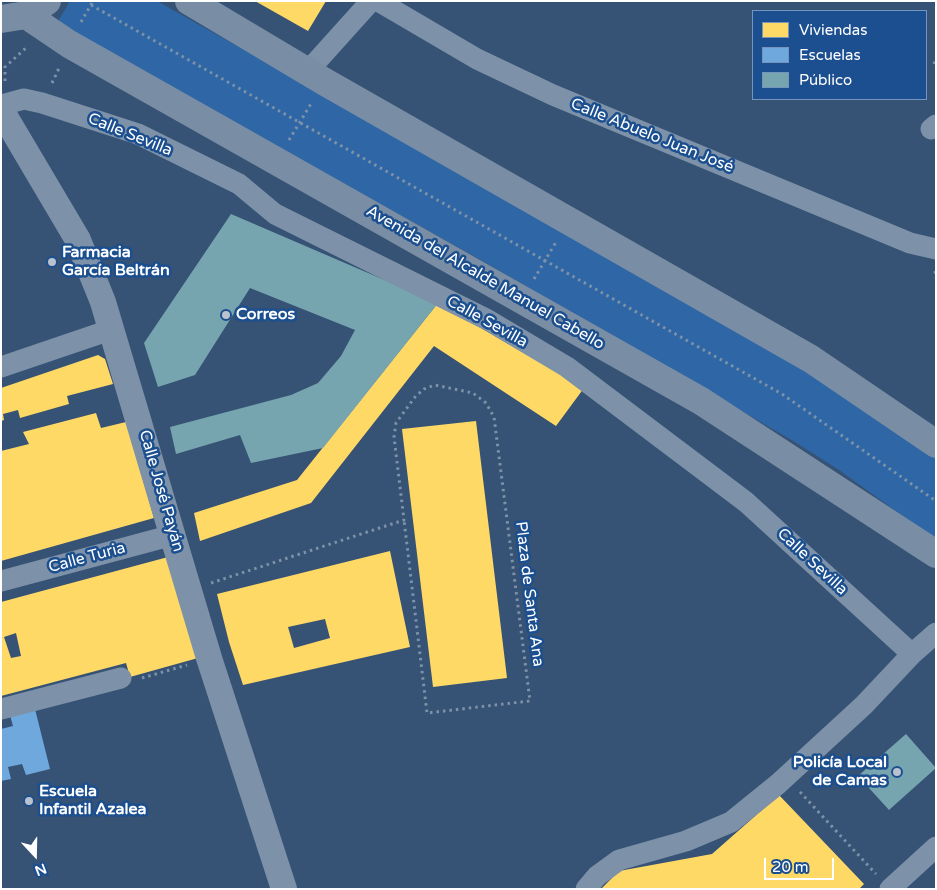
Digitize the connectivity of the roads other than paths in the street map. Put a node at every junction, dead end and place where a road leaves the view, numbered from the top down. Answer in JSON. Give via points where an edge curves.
{"nodes":[{"id":1,"x":189,"y":1,"type":"edge"},
{"id":2,"x":370,"y":1,"type":"edge"},
{"id":3,"x":378,"y":1,"type":"edge"},
{"id":4,"x":16,"y":18,"type":"edge"},
{"id":5,"x":308,"y":71,"type":"junction"},
{"id":6,"x":1,"y":105,"type":"edge"},
{"id":7,"x":1,"y":110,"type":"edge"},
{"id":8,"x":936,"y":248,"type":"edge"},
{"id":9,"x":113,"y":329,"type":"junction"},
{"id":10,"x":1,"y":367,"type":"edge"},
{"id":11,"x":936,"y":444,"type":"edge"},
{"id":12,"x":173,"y":535,"type":"junction"},
{"id":13,"x":936,"y":554,"type":"edge"},
{"id":14,"x":1,"y":581,"type":"edge"},
{"id":15,"x":936,"y":633,"type":"edge"},
{"id":16,"x":912,"y":654,"type":"junction"},
{"id":17,"x":121,"y":678,"type":"road end"},
{"id":18,"x":1,"y":709,"type":"edge"},
{"id":19,"x":936,"y":847,"type":"edge"},
{"id":20,"x":884,"y":882,"type":"edge"},
{"id":21,"x":284,"y":889,"type":"edge"},
{"id":22,"x":586,"y":889,"type":"edge"}],
"edges":[{"from":1,"to":5,"type":"main road"},
{"from":2,"to":5,"type":"street"},
{"from":3,"to":8,"type":"street","name":"Calle Abuelo Juan José","via":[[477,59],[553,95],[910,243]]},
{"from":4,"to":13,"type":"main road","name":"Avenida del Alcalde Manuel Cabello","via":[[69,44],[701,401]]},
{"from":5,"to":11,"type":"main road","via":[[811,359]]},
{"from":6,"to":16,"type":"street","name":"Calle Sevilla","via":[[24,99],[138,134],[239,184],[275,214],[488,320],[567,367],[746,502]]},
{"from":7,"to":9,"type":"street","name":"Calle José Payán","via":[[78,240]]},
{"from":9,"to":10,"type":"street"},
{"from":9,"to":12,"type":"street","name":"Calle José Payán"},
{"from":12,"to":14,"type":"street","name":"Calle Turia"},
{"from":12,"to":21,"type":"street","name":"Calle José Payán"},
{"from":15,"to":16,"type":"street"},
{"from":16,"to":22,"type":"street","via":[[864,705],[731,822],[680,843],[619,860]]},
{"from":17,"to":18,"type":"street"},
{"from":19,"to":20,"type":"street"}]}
